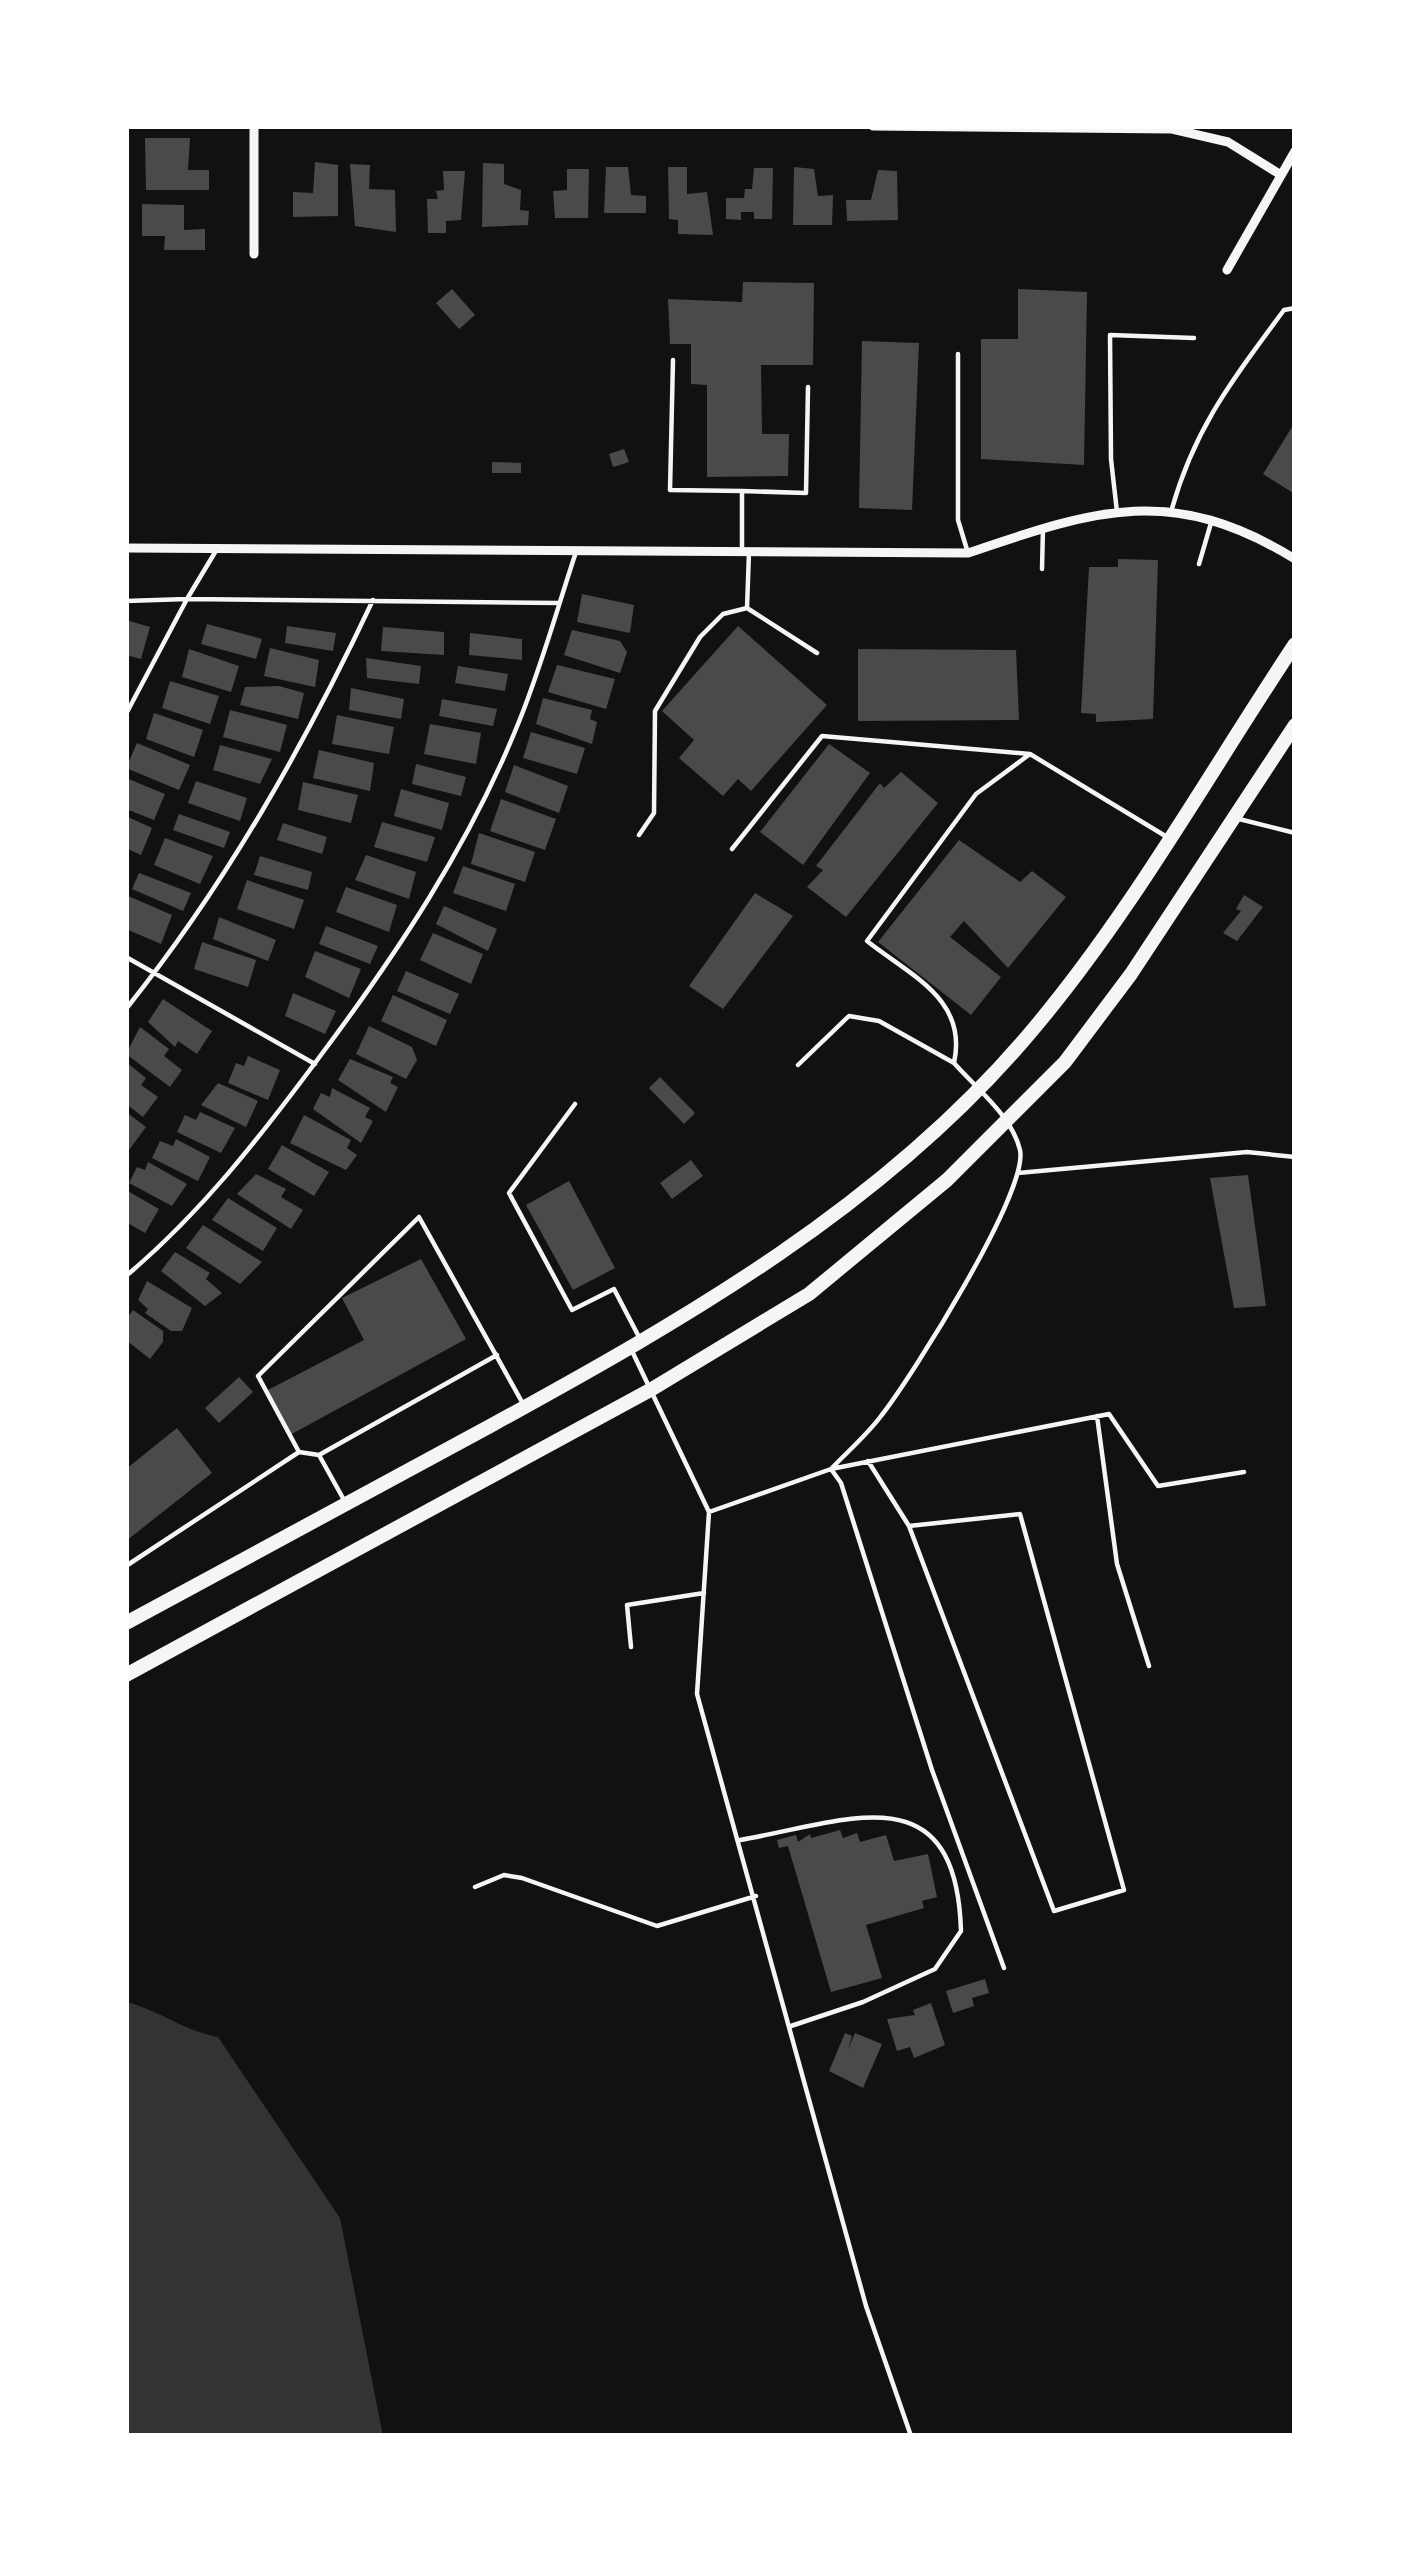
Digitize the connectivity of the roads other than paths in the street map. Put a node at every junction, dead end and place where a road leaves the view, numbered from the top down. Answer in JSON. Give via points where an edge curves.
{"nodes":[{"id":1,"x":254,"y":126,"type":"edge"},
{"id":2,"x":873,"y":126,"type":"edge"},
{"id":3,"x":1295,"y":151,"type":"edge"},
{"id":4,"x":1281,"y":176,"type":"junction"},
{"id":5,"x":254,"y":254,"type":"dead end"},
{"id":6,"x":1227,"y":270,"type":"dead end"},
{"id":7,"x":1295,"y":308,"type":"edge"},
{"id":8,"x":1194,"y":338,"type":"dead end"},
{"id":9,"x":958,"y":354,"type":"dead end"},
{"id":10,"x":674,"y":360,"type":"dead end"},
{"id":11,"x":808,"y":387,"type":"dead end"},
{"id":12,"x":742,"y":491,"type":"junction"},
{"id":13,"x":1117,"y":512,"type":"junction"},
{"id":14,"x":1171,"y":512,"type":"junction"},
{"id":15,"x":1211,"y":520,"type":"junction"},
{"id":16,"x":1042,"y":528,"type":"junction"},
{"id":17,"x":126,"y":548,"type":"edge"},
{"id":18,"x":217,"y":549,"type":"junction"},
{"id":19,"x":576,"y":552,"type":"junction"},
{"id":20,"x":745,"y":552,"type":"junction"},
{"id":21,"x":968,"y":553,"type":"junction"},
{"id":22,"x":1295,"y":560,"type":"edge"},
{"id":23,"x":1199,"y":563,"type":"dead end"},
{"id":24,"x":1042,"y":568,"type":"dead end"},
{"id":25,"x":187,"y":599,"type":"junction"},
{"id":26,"x":373,"y":600,"type":"junction"},
{"id":27,"x":126,"y":601,"type":"edge"},
{"id":28,"x":559,"y":603,"type":"junction"},
{"id":29,"x":748,"y":608,"type":"junction"},
{"id":30,"x":1295,"y":644,"type":"edge"},
{"id":31,"x":817,"y":653,"type":"dead end"},
{"id":32,"x":126,"y":714,"type":"edge"},
{"id":33,"x":1295,"y":725,"type":"edge"},
{"id":34,"x":1030,"y":754,"type":"junction"},
{"id":35,"x":1234,"y":818,"type":"junction"},
{"id":36,"x":1295,"y":833,"type":"edge"},
{"id":37,"x":639,"y":835,"type":"dead end"},
{"id":38,"x":1167,"y":837,"type":"junction"},
{"id":39,"x":732,"y":849,"type":"dead end"},
{"id":40,"x":126,"y":957,"type":"edge"},
{"id":41,"x":154,"y":973,"type":"junction"},
{"id":42,"x":126,"y":1009,"type":"edge"},
{"id":43,"x":954,"y":1063,"type":"junction"},
{"id":44,"x":315,"y":1064,"type":"junction"},
{"id":45,"x":798,"y":1065,"type":"dead end"},
{"id":46,"x":976,"y":1088,"type":"junction"},
{"id":47,"x":575,"y":1104,"type":"dead end"},
{"id":48,"x":1006,"y":1121,"type":"junction"},
{"id":49,"x":1295,"y":1157,"type":"edge"},
{"id":50,"x":1018,"y":1173,"type":"junction"},
{"id":51,"x":126,"y":1276,"type":"edge"},
{"id":52,"x":636,"y":1345,"type":"junction"},
{"id":53,"x":496,"y":1355,"type":"junction"},
{"id":54,"x":652,"y":1389,"type":"junction"},
{"id":55,"x":525,"y":1407,"type":"junction"},
{"id":56,"x":1097,"y":1416,"type":"junction"},
{"id":57,"x":299,"y":1452,"type":"junction"},
{"id":58,"x":320,"y":1455,"type":"junction"},
{"id":59,"x":868,"y":1461,"type":"junction"},
{"id":60,"x":830,"y":1469,"type":"junction"},
{"id":61,"x":1244,"y":1472,"type":"dead end"},
{"id":62,"x":346,"y":1505,"type":"junction"},
{"id":63,"x":709,"y":1512,"type":"junction"},
{"id":64,"x":909,"y":1526,"type":"junction"},
{"id":65,"x":126,"y":1566,"type":"edge"},
{"id":66,"x":704,"y":1593,"type":"junction"},
{"id":67,"x":126,"y":1624,"type":"edge"},
{"id":68,"x":631,"y":1647,"type":"dead end"},
{"id":69,"x":1149,"y":1666,"type":"dead end"},
{"id":70,"x":126,"y":1675,"type":"edge"},
{"id":71,"x":740,"y":1840,"type":"junction"},
{"id":72,"x":475,"y":1887,"type":"dead end"},
{"id":73,"x":756,"y":1896,"type":"junction"},
{"id":74,"x":1004,"y":1967,"type":"dead end"},
{"id":75,"x":791,"y":2026,"type":"junction"},
{"id":76,"x":911,"y":2436,"type":"edge"}],
"edges":[{"from":1,"to":5,"type":"street"},
{"from":2,"to":4,"type":"street","via":[[1172,129],[1228,142]]},
{"from":3,"to":4,"type":"street"},
{"from":4,"to":6,"type":"street"},
{"from":7,"to":14,"type":"lane","via":[[1284,310],[1208,414]]},
{"from":8,"to":13,"type":"lane","via":[[1110,334]]},
{"from":9,"to":21,"type":"lane","via":[[958,520]]},
{"from":10,"to":12,"type":"lane","via":[[670,490]]},
{"from":11,"to":12,"type":"lane","via":[[806,493]]},
{"from":12,"to":20,"type":"lane"},
{"from":13,"to":14,"type":"street"},
{"from":13,"to":16,"type":"street"},
{"from":14,"to":15,"type":"street"},
{"from":15,"to":22,"type":"street"},
{"from":15,"to":23,"type":"lane"},
{"from":16,"to":21,"type":"street"},
{"from":16,"to":24,"type":"lane"},
{"from":17,"to":18,"type":"street"},
{"from":18,"to":19,"type":"street"},
{"from":18,"to":25,"type":"lane"},
{"from":19,"to":20,"type":"street"},
{"from":19,"to":28,"type":"lane"},
{"from":20,"to":21,"type":"street"},
{"from":20,"to":29,"type":"lane"},
{"from":25,"to":26,"type":"lane"},
{"from":25,"to":27,"type":"lane"},
{"from":25,"to":32,"type":"lane"},
{"from":26,"to":28,"type":"lane"},
{"from":26,"to":41,"type":"lane","via":[[308,738]]},
{"from":28,"to":44,"type":"lane","via":[[518,724],[455,854],[384,973]]},
{"from":29,"to":31,"type":"lane"},
{"from":29,"to":37,"type":"lane","via":[[723,614],[700,637],[655,711],[654,813]]},
{"from":30,"to":38,"type":"main road"},
{"from":33,"to":35,"type":"main road"},
{"from":34,"to":38,"type":"lane"},
{"from":34,"to":39,"type":"lane","via":[[822,736]]},
{"from":34,"to":43,"type":"lane","via":[[976,794],[866,941],[952,1009]]},
{"from":35,"to":36,"type":"lane"},
{"from":35,"to":48,"type":"main road","via":[[1065,1062]]},
{"from":38,"to":46,"type":"main road","via":[[1030,1034]]},
{"from":40,"to":41,"type":"lane"},
{"from":41,"to":42,"type":"lane"},
{"from":41,"to":44,"type":"lane"},
{"from":43,"to":45,"type":"lane","via":[[879,1021],[849,1016]]},
{"from":43,"to":46,"type":"lane"},
{"from":44,"to":51,"type":"lane","via":[[211,1196]]},
{"from":46,"to":48,"type":"lane"},
{"from":46,"to":52,"type":"main road","via":[[783,1257]]},
{"from":47,"to":52,"type":"lane","via":[[509,1193],[572,1310],[614,1289]]},
{"from":48,"to":50,"type":"lane","via":[[1019,1147]]},
{"from":48,"to":54,"type":"main road","via":[[809,1294]]},
{"from":49,"to":50,"type":"lane","via":[[1247,1152]]},
{"from":50,"to":60,"type":"lane","via":[[910,1374]]},
{"from":52,"to":54,"type":"lane"},
{"from":52,"to":55,"type":"main road"},
{"from":53,"to":55,"type":"lane"},
{"from":53,"to":57,"type":"lane","via":[[419,1217],[258,1376]]},
{"from":53,"to":58,"type":"lane"},
{"from":54,"to":63,"type":"lane"},
{"from":54,"to":70,"type":"main road"},
{"from":55,"to":62,"type":"main road"},
{"from":56,"to":59,"type":"lane"},
{"from":56,"to":61,"type":"lane","via":[[1108,1414],[1158,1486]]},
{"from":56,"to":69,"type":"lane","via":[[1117,1564]]},
{"from":57,"to":58,"type":"lane"},
{"from":57,"to":65,"type":"lane"},
{"from":58,"to":62,"type":"lane"},
{"from":59,"to":60,"type":"lane"},
{"from":59,"to":64,"type":"lane"},
{"from":60,"to":63,"type":"lane"},
{"from":60,"to":74,"type":"lane"},
{"from":62,"to":67,"type":"main road"},
{"from":63,"to":66,"type":"lane"},
{"from":64,"to":64,"type":"lane","via":[[1021,1514],[1124,1890],[1054,1911]]},
{"from":66,"to":68,"type":"lane","via":[[627,1605]]},
{"from":66,"to":71,"type":"lane","via":[[697,1694]]},
{"from":71,"to":73,"type":"lane"},
{"from":71,"to":75,"type":"lane","via":[[909,1818],[934,1835],[952,1873],[961,1931],[934,1969]]},
{"from":72,"to":73,"type":"lane","via":[[504,1875],[522,1878],[657,1926]]},
{"from":73,"to":75,"type":"lane"},
{"from":75,"to":76,"type":"lane","via":[[866,2306]]}]}
